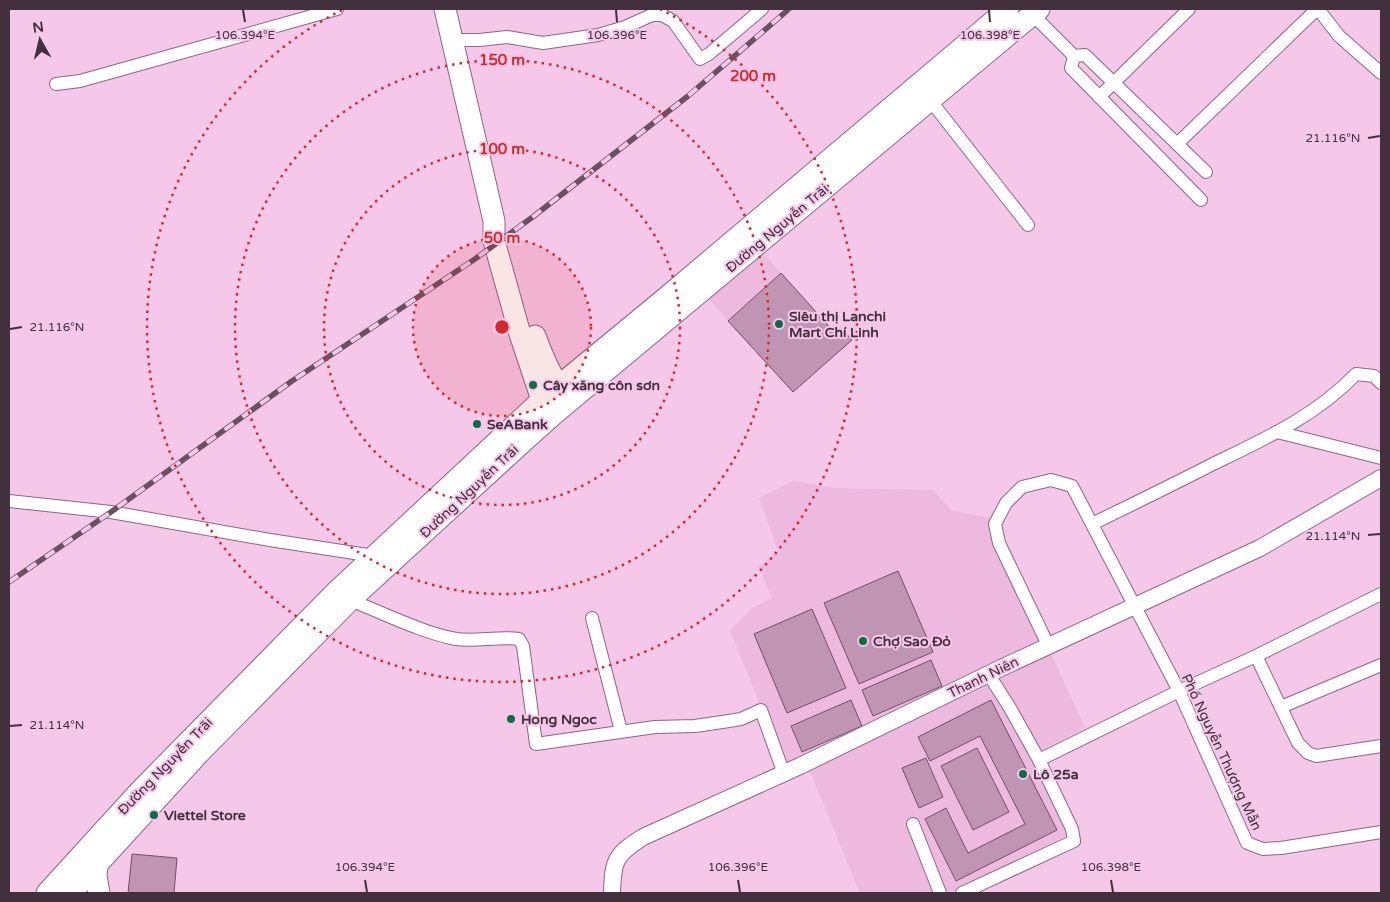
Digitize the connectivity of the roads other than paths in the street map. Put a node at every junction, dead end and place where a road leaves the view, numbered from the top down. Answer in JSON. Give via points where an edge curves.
{"nodes":[{"id":1,"x":337,"y":9,"type":"edge"},
{"id":2,"x":445,"y":9,"type":"edge"},
{"id":3,"x":762,"y":9,"type":"edge"},
{"id":4,"x":1008,"y":9,"type":"edge"},
{"id":5,"x":1189,"y":9,"type":"edge"},
{"id":6,"x":1318,"y":9,"type":"edge"},
{"id":7,"x":1036,"y":12,"type":"edge"},
{"id":8,"x":452,"y":40,"type":"junction"},
{"id":9,"x":1074,"y":56,"type":"junction"},
{"id":10,"x":1381,"y":73,"type":"edge"},
{"id":11,"x":1114,"y":82,"type":"junction"},
{"id":12,"x":56,"y":84,"type":"dead end"},
{"id":13,"x":1099,"y":97,"type":"junction"},
{"id":14,"x":930,"y":100,"type":"junction"},
{"id":15,"x":1177,"y":144,"type":"junction"},
{"id":16,"x":1206,"y":172,"type":"dead end"},
{"id":17,"x":1201,"y":200,"type":"dead end"},
{"id":18,"x":1028,"y":225,"type":"dead end"},
{"id":19,"x":667,"y":309,"type":"junction"},
{"id":20,"x":1381,"y":383,"type":"edge"},
{"id":21,"x":556,"y":400,"type":"junction"},
{"id":22,"x":1277,"y":432,"type":"junction"},
{"id":23,"x":1381,"y":458,"type":"edge"},
{"id":24,"x":1381,"y":478,"type":"edge"},
{"id":25,"x":9,"y":501,"type":"edge"},
{"id":26,"x":1092,"y":524,"type":"junction"},
{"id":27,"x":374,"y":556,"type":"junction"},
{"id":28,"x":1381,"y":594,"type":"edge"},
{"id":29,"x":343,"y":596,"type":"junction"},
{"id":30,"x":1135,"y":606,"type":"junction"},
{"id":31,"x":592,"y":618,"type":"dead end"},
{"id":32,"x":1049,"y":647,"type":"junction"},
{"id":33,"x":1256,"y":656,"type":"junction"},
{"id":34,"x":1381,"y":665,"type":"edge"},
{"id":35,"x":989,"y":674,"type":"junction"},
{"id":36,"x":1179,"y":691,"type":"junction"},
{"id":37,"x":1281,"y":707,"type":"junction"},
{"id":38,"x":621,"y":731,"type":"junction"},
{"id":39,"x":1381,"y":746,"type":"edge"},
{"id":40,"x":1039,"y":760,"type":"junction"},
{"id":41,"x":784,"y":774,"type":"junction"},
{"id":42,"x":913,"y":824,"type":"dead end"},
{"id":43,"x":1381,"y":832,"type":"edge"},
{"id":44,"x":97,"y":866,"type":"junction"},
{"id":45,"x":47,"y":893,"type":"edge"},
{"id":46,"x":71,"y":893,"type":"edge"},
{"id":47,"x":99,"y":893,"type":"edge"},
{"id":48,"x":612,"y":893,"type":"edge"},
{"id":49,"x":940,"y":893,"type":"edge"},
{"id":50,"x":962,"y":893,"type":"edge"}],
"edges":[{"from":1,"to":12,"type":"street","via":[[80,81]]},
{"from":2,"to":8,"type":"highway"},
{"from":3,"to":8,"type":"street","via":[[700,59],[673,21],[662,15],[652,15],[598,35],[543,43],[507,37]]},
{"from":4,"to":19,"type":"highway","name":"Đường Nguyễn Trãi"},
{"from":5,"to":11,"type":"street"},
{"from":6,"to":10,"type":"street","via":[[1339,36]]},
{"from":6,"to":15,"type":"street"},
{"from":7,"to":9,"type":"street"},
{"from":7,"to":14,"type":"highway","name":"Đường Nguyễn Trãi"},
{"from":8,"to":21,"type":"highway","via":[[494,221],[494,241],[520,334]]},
{"from":9,"to":11,"type":"street","via":[[1085,54]]},
{"from":9,"to":13,"type":"street","via":[[1071,68]]},
{"from":11,"to":13,"type":"street"},
{"from":11,"to":15,"type":"street"},
{"from":13,"to":17,"type":"street"},
{"from":14,"to":18,"type":"street"},
{"from":14,"to":19,"type":"highway","name":"Đường Nguyễn Trãi"},
{"from":15,"to":16,"type":"street"},
{"from":19,"to":21,"type":"highway","name":"Đường Nguyễn Trãi"},
{"from":20,"to":22,"type":"street","via":[[1374,376],[1356,374],[1317,408]]},
{"from":21,"to":27,"type":"highway","name":"Đường Nguyễn Trãi"},
{"from":21,"to":29,"type":"highway","name":"Đường Nguyễn Trãi"},
{"from":22,"to":23,"type":"street"},
{"from":22,"to":26,"type":"street"},
{"from":24,"to":30,"type":"street","name":"Thanh Niên","via":[[1260,548]]},
{"from":25,"to":27,"type":"street","via":[[111,512]]},
{"from":26,"to":30,"type":"street","name":"Phố Nguyễn Thượng Mẫn"},
{"from":26,"to":32,"type":"street","name":"Phố Nguyễn Thượng Mẫn","via":[[1072,486],[1051,480],[1022,487],[1006,503],[995,524],[999,543]]},
{"from":27,"to":29,"type":"highway","name":"Đường Nguyễn Trãi"},
{"from":28,"to":33,"type":"street"},
{"from":29,"to":38,"type":"street","via":[[440,635],[459,639],[519,640],[523,646],[536,744]]},
{"from":29,"to":44,"type":"highway","name":"Đường Nguyễn Trãi"},
{"from":29,"to":45,"type":"highway","name":"Đường Nguyễn Trãi","via":[[140,791]]},
{"from":30,"to":32,"type":"street","name":"Thanh Niên"},
{"from":30,"to":36,"type":"street","name":"Phố Nguyễn Thượng Mẫn"},
{"from":31,"to":38,"type":"street"},
{"from":32,"to":35,"type":"street","name":"Thanh Niên"},
{"from":33,"to":36,"type":"street"},
{"from":33,"to":37,"type":"street"},
{"from":34,"to":37,"type":"street"},
{"from":35,"to":40,"type":"street"},
{"from":35,"to":41,"type":"street","name":"Thanh Niên"},
{"from":36,"to":40,"type":"street"},
{"from":36,"to":43,"type":"street","name":"Phố Nguyễn Thượng Mẫn","via":[[1247,843],[1263,849],[1281,848]]},
{"from":37,"to":39,"type":"street","via":[[1298,743],[1316,756]]},
{"from":38,"to":41,"type":"street","via":[[695,726],[741,719],[761,710]]},
{"from":40,"to":50,"type":"street","via":[[1072,829],[1074,841]]},
{"from":41,"to":48,"type":"street","name":"Thanh Niên","via":[[631,845],[621,852],[612,872]]},
{"from":42,"to":49,"type":"street"},
{"from":44,"to":46,"type":"highway","name":"Đường Nguyễn Trãi"},
{"from":44,"to":47,"type":"highway"}]}
